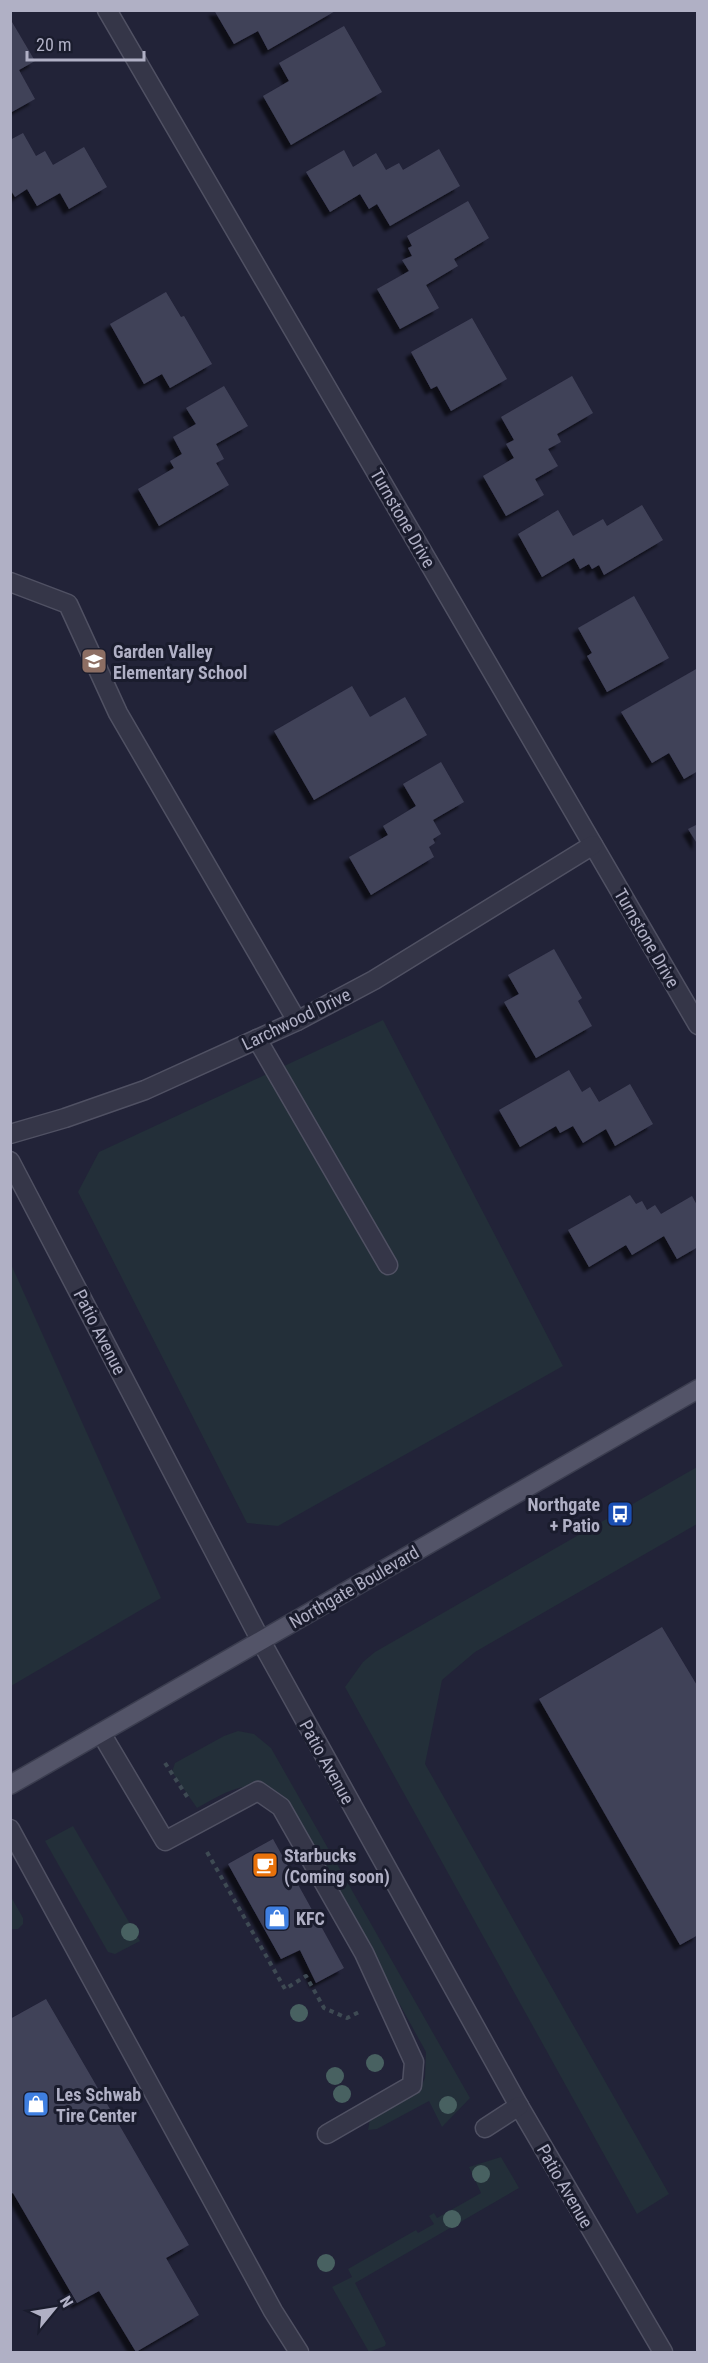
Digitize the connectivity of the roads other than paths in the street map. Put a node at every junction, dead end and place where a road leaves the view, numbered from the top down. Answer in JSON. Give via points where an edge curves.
{"nodes":[{"id":1,"x":107,"y":10,"type":"edge"},
{"id":2,"x":10,"y":582,"type":"edge"},
{"id":3,"x":593,"y":845,"type":"junction"},
{"id":4,"x":297,"y":1021,"type":"junction"},
{"id":5,"x":698,"y":1025,"type":"edge"},
{"id":6,"x":257,"y":1039,"type":"junction"},
{"id":7,"x":10,"y":1134,"type":"edge"},
{"id":8,"x":10,"y":1161,"type":"edge"},
{"id":9,"x":388,"y":1265,"type":"dead end"},
{"id":10,"x":698,"y":1389,"type":"edge"},
{"id":11,"x":261,"y":1641,"type":"junction"},
{"id":12,"x":101,"y":1733,"type":"junction"},
{"id":13,"x":10,"y":1785,"type":"edge"},
{"id":14,"x":10,"y":1829,"type":"edge"},
{"id":15,"x":519,"y":2106,"type":"junction"},
{"id":16,"x":484,"y":2128,"type":"dead end"},
{"id":17,"x":327,"y":2134,"type":"dead end"},
{"id":18,"x":299,"y":2352,"type":"edge"},
{"id":19,"x":663,"y":2352,"type":"edge"}],
"edges":[{"from":1,"to":3,"type":"street","name":"Turnstone Drive"},
{"from":2,"to":4,"type":"street","via":[[68,604],[118,714]]},
{"from":3,"to":4,"type":"street","name":"Larchwood Drive","via":[[374,980]]},
{"from":3,"to":5,"type":"street","name":"Turnstone Drive"},
{"from":4,"to":6,"type":"street","name":"Larchwood Drive"},
{"from":6,"to":7,"type":"street","name":"Larchwood Drive","via":[[145,1090]]},
{"from":6,"to":9,"type":"street"},
{"from":8,"to":11,"type":"street","name":"Patio Avenue"},
{"from":10,"to":11,"type":"main road","name":"Northgate Boulevard"},
{"from":11,"to":12,"type":"main road","name":"Northgate Boulevard"},
{"from":11,"to":15,"type":"street","name":"Patio Avenue"},
{"from":12,"to":13,"type":"main road","name":"Northgate Boulevard"},
{"from":12,"to":17,"type":"street","via":[[165,1841],[258,1791],[281,1807],[363,1953],[414,2062],[412,2085]]},
{"from":14,"to":18,"type":"street"},
{"from":15,"to":16,"type":"street"},
{"from":15,"to":19,"type":"street","name":"Patio Avenue"}]}
